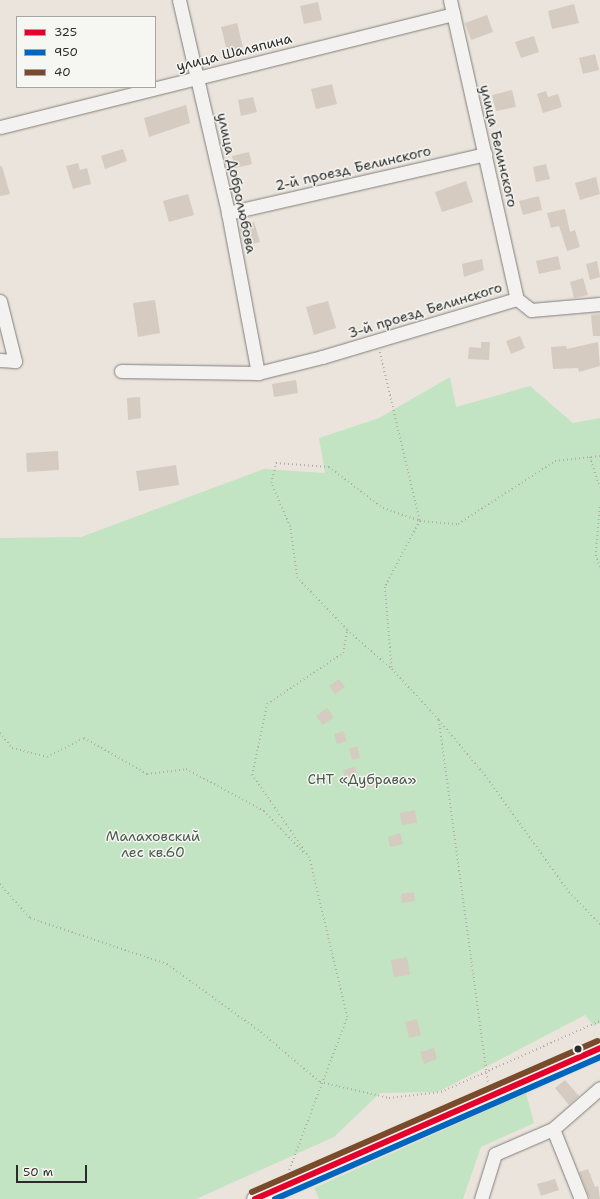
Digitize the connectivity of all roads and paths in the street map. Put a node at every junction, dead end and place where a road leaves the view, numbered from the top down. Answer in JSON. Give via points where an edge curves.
{"nodes":[{"id":1,"x":179,"y":0,"type":"edge"},
{"id":2,"x":450,"y":0,"type":"edge"},
{"id":3,"x":453,"y":14,"type":"junction"},
{"id":4,"x":198,"y":78,"type":"junction"},
{"id":5,"x":0,"y":127,"type":"edge"},
{"id":6,"x":485,"y":154,"type":"junction"},
{"id":7,"x":228,"y":214,"type":"junction"},
{"id":8,"x":517,"y":299,"type":"junction"},
{"id":9,"x":0,"y":301,"type":"edge"},
{"id":10,"x":600,"y":304,"type":"edge"},
{"id":11,"x":378,"y":341,"type":"junction"},
{"id":12,"x":0,"y":360,"type":"edge"},
{"id":13,"x":122,"y":371,"type":"dead end"},
{"id":14,"x":258,"y":373,"type":"junction"},
{"id":15,"x":600,"y":456,"type":"edge"},
{"id":16,"x":590,"y":457,"type":"junction"},
{"id":17,"x":600,"y":487,"type":"edge"},
{"id":18,"x":600,"y":507,"type":"edge"},
{"id":19,"x":420,"y":521,"type":"junction"},
{"id":20,"x":600,"y":567,"type":"edge"},
{"id":21,"x":347,"y":630,"type":"junction"},
{"id":22,"x":392,"y":669,"type":"junction"},
{"id":23,"x":439,"y":720,"type":"junction"},
{"id":24,"x":0,"y":733,"type":"edge"},
{"id":25,"x":309,"y":858,"type":"junction"},
{"id":26,"x":0,"y":884,"type":"edge"},
{"id":27,"x":600,"y":924,"type":"edge"},
{"id":28,"x":600,"y":1021,"type":"edge"},
{"id":29,"x":600,"y":1048,"type":"edge"},
{"id":30,"x":488,"y":1072,"type":"junction"},
{"id":31,"x":320,"y":1082,"type":"junction"},
{"id":32,"x":600,"y":1088,"type":"edge"},
{"id":33,"x":489,"y":1095,"type":"junction"},
{"id":34,"x":553,"y":1129,"type":"junction"},
{"id":35,"x":282,"y":1186,"type":"junction"},
{"id":36,"x":255,"y":1199,"type":"edge"},
{"id":37,"x":481,"y":1199,"type":"edge"},
{"id":38,"x":581,"y":1199,"type":"edge"}],
"edges":[{"from":1,"to":4,"type":"street","name":"улица Добролюбова"},
{"from":2,"to":3,"type":"street","name":"улица Белинского"},
{"from":3,"to":4,"type":"street","name":"улица Шаляпина"},
{"from":3,"to":6,"type":"street","name":"улица Белинского"},
{"from":4,"to":5,"type":"street","name":"улица Шаляпина"},
{"from":4,"to":7,"type":"street","name":"улица Добролюбова"},
{"from":6,"to":7,"type":"street","name":"2-й проезд Белинского"},
{"from":6,"to":8,"type":"street","name":"улица Белинского"},
{"from":7,"to":14,"type":"street","name":"улица Добролюбова"},
{"from":8,"to":10,"type":"street","name":"3-й проезд Белинского","via":[[531,310]]},
{"from":8,"to":11,"type":"street","name":"3-й проезд Белинского"},
{"from":9,"to":12,"type":"street","via":[[15,361]]},
{"from":11,"to":14,"type":"street","name":"3-й проезд Белинского"},
{"from":11,"to":19,"type":"path"},
{"from":13,"to":14,"type":"street","name":"3-й проезд Белинского"},
{"from":15,"to":16,"type":"path"},
{"from":16,"to":17,"type":"path"},
{"from":16,"to":19,"type":"path","via":[[555,461],[458,524]]},
{"from":18,"to":20,"type":"path","via":[[596,555]]},
{"from":19,"to":21,"type":"path","via":[[383,508],[329,467],[276,463],[271,483],[290,527],[298,578]]},
{"from":19,"to":22,"type":"path","via":[[385,587]]},
{"from":21,"to":22,"type":"path"},
{"from":21,"to":25,"type":"path","via":[[342,653],[267,704],[252,775]]},
{"from":22,"to":23,"type":"path"},
{"from":23,"to":27,"type":"path","via":[[486,774],[569,892]]},
{"from":23,"to":30,"type":"path"},
{"from":24,"to":25,"type":"path","via":[[12,748],[47,757],[84,738],[147,774],[186,769],[264,812]]},
{"from":25,"to":31,"type":"path","via":[[347,1017]]},
{"from":26,"to":31,"type":"path","via":[[30,918],[167,964],[261,1032]]},
{"from":28,"to":30,"type":"path"},
{"from":29,"to":33,"type":"main road"},
{"from":30,"to":31,"type":"path","via":[[441,1092],[390,1098]]},
{"from":30,"to":33,"type":"path"},
{"from":31,"to":35,"type":"path"},
{"from":32,"to":34,"type":"street"},
{"from":33,"to":35,"type":"main road"},
{"from":34,"to":37,"type":"street","via":[[495,1154]]},
{"from":34,"to":38,"type":"street"},
{"from":35,"to":36,"type":"main road"}]}
